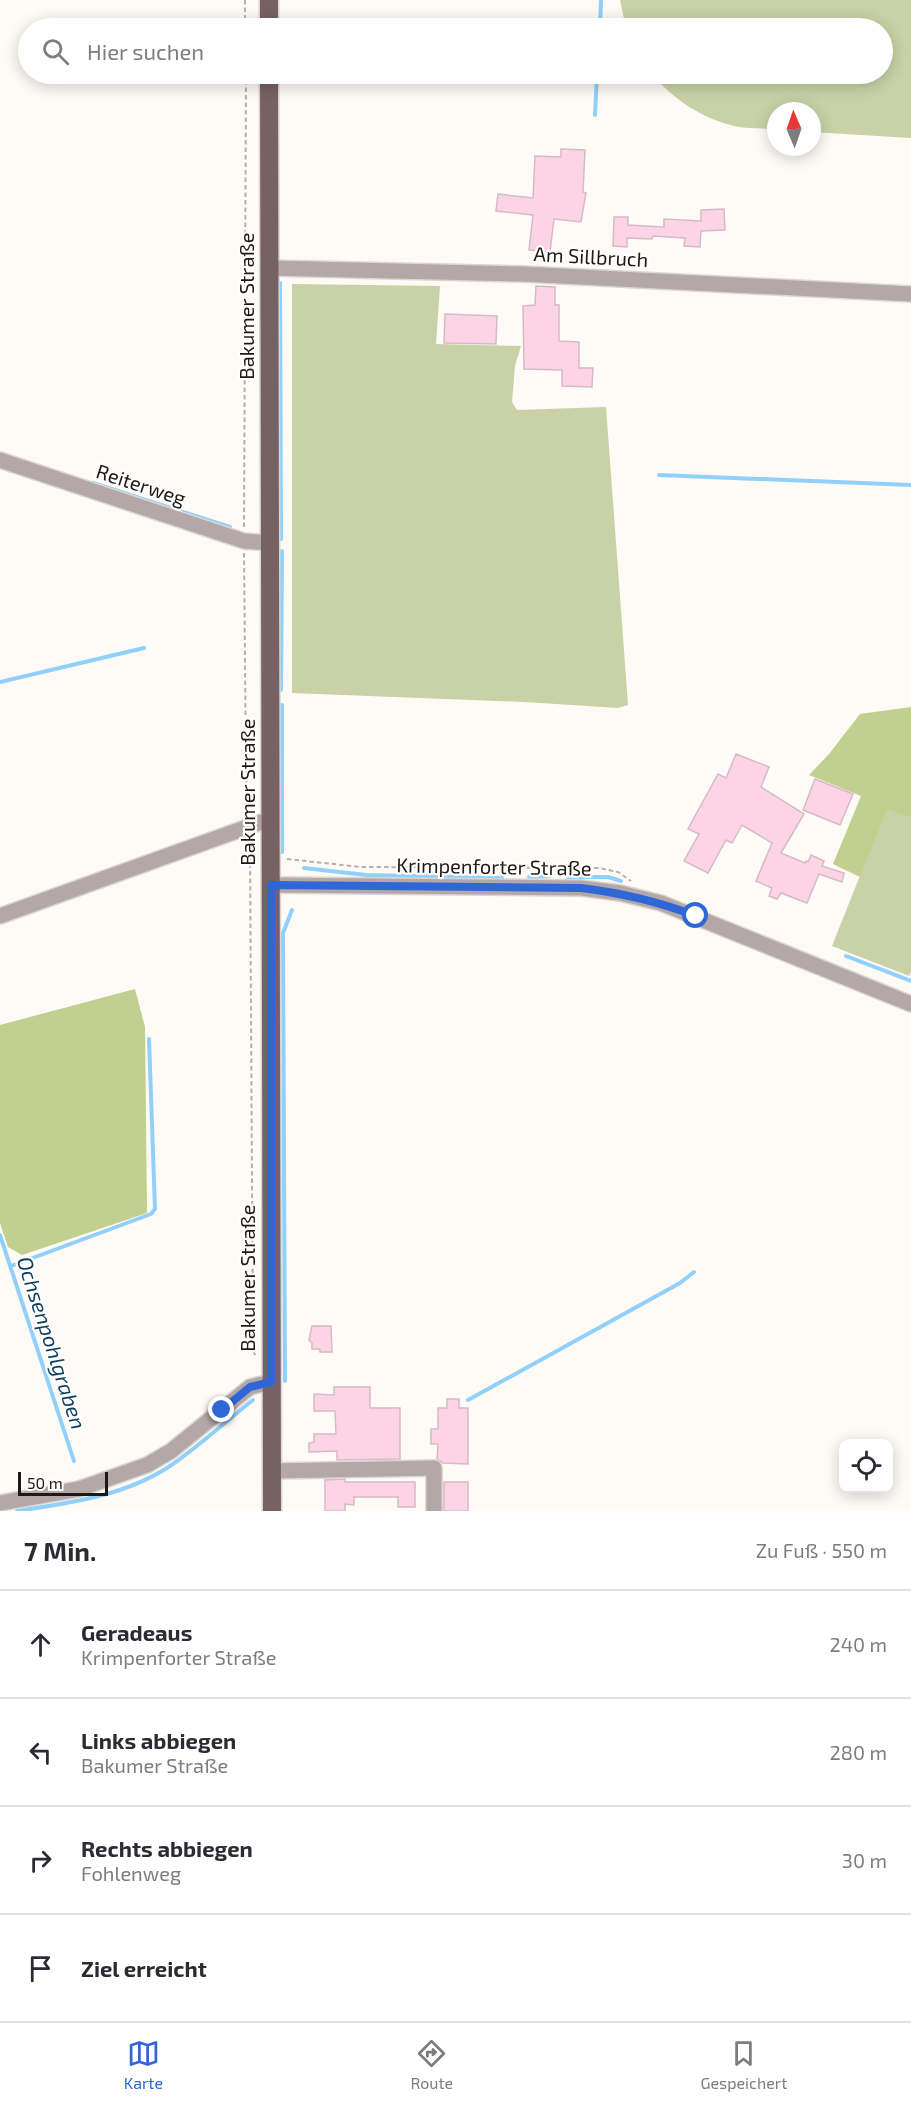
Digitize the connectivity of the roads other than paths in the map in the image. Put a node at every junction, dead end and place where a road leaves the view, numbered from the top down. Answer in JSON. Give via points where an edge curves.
{"nodes":[{"id":1,"x":269,"y":0,"type":"edge"},
{"id":2,"x":269,"y":18,"type":"edge"},
{"id":3,"x":269,"y":84,"type":"edge"},
{"id":4,"x":269,"y":268,"type":"junction"},
{"id":5,"x":911,"y":294,"type":"edge"},
{"id":6,"x":0,"y":460,"type":"edge"},
{"id":7,"x":269,"y":543,"type":"junction"},
{"id":8,"x":270,"y":819,"type":"junction"},
{"id":9,"x":271,"y":885,"type":"junction"},
{"id":10,"x":0,"y":916,"type":"edge"},
{"id":11,"x":911,"y":1004,"type":"edge"},
{"id":12,"x":271,"y":1382,"type":"junction"},
{"id":13,"x":272,"y":1471,"type":"junction"},
{"id":14,"x":0,"y":1503,"type":"edge"},
{"id":15,"x":272,"y":1511,"type":"edge"},
{"id":16,"x":434,"y":1511,"type":"edge"}],
"edges":[{"from":1,"to":2,"type":"main road"},
{"from":3,"to":4,"type":"main road","name":"Bakumer Straße"},
{"from":4,"to":5,"type":"street","name":"Am Sillbruch","via":[[523,274]]},
{"from":4,"to":7,"type":"main road","name":"Bakumer Straße"},
{"from":6,"to":7,"type":"street","name":"Reiterweg","via":[[244,541]]},
{"from":7,"to":8,"type":"main road","name":"Bakumer Straße"},
{"from":8,"to":9,"type":"main road","name":"Bakumer Straße"},
{"from":8,"to":10,"type":"street"},
{"from":9,"to":11,"type":"street","name":"Krimpenforter Straße","via":[[581,888],[620,893],[662,903]]},
{"from":9,"to":12,"type":"main road","name":"Bakumer Straße"},
{"from":12,"to":13,"type":"main road","name":"Bakumer Straße"},
{"from":12,"to":14,"type":"street","via":[[250,1387],[171,1451],[147,1465],[79,1489]]},
{"from":13,"to":15,"type":"main road","name":"Bakumer Straße"},
{"from":13,"to":16,"type":"street","via":[[434,1468]]}]}
